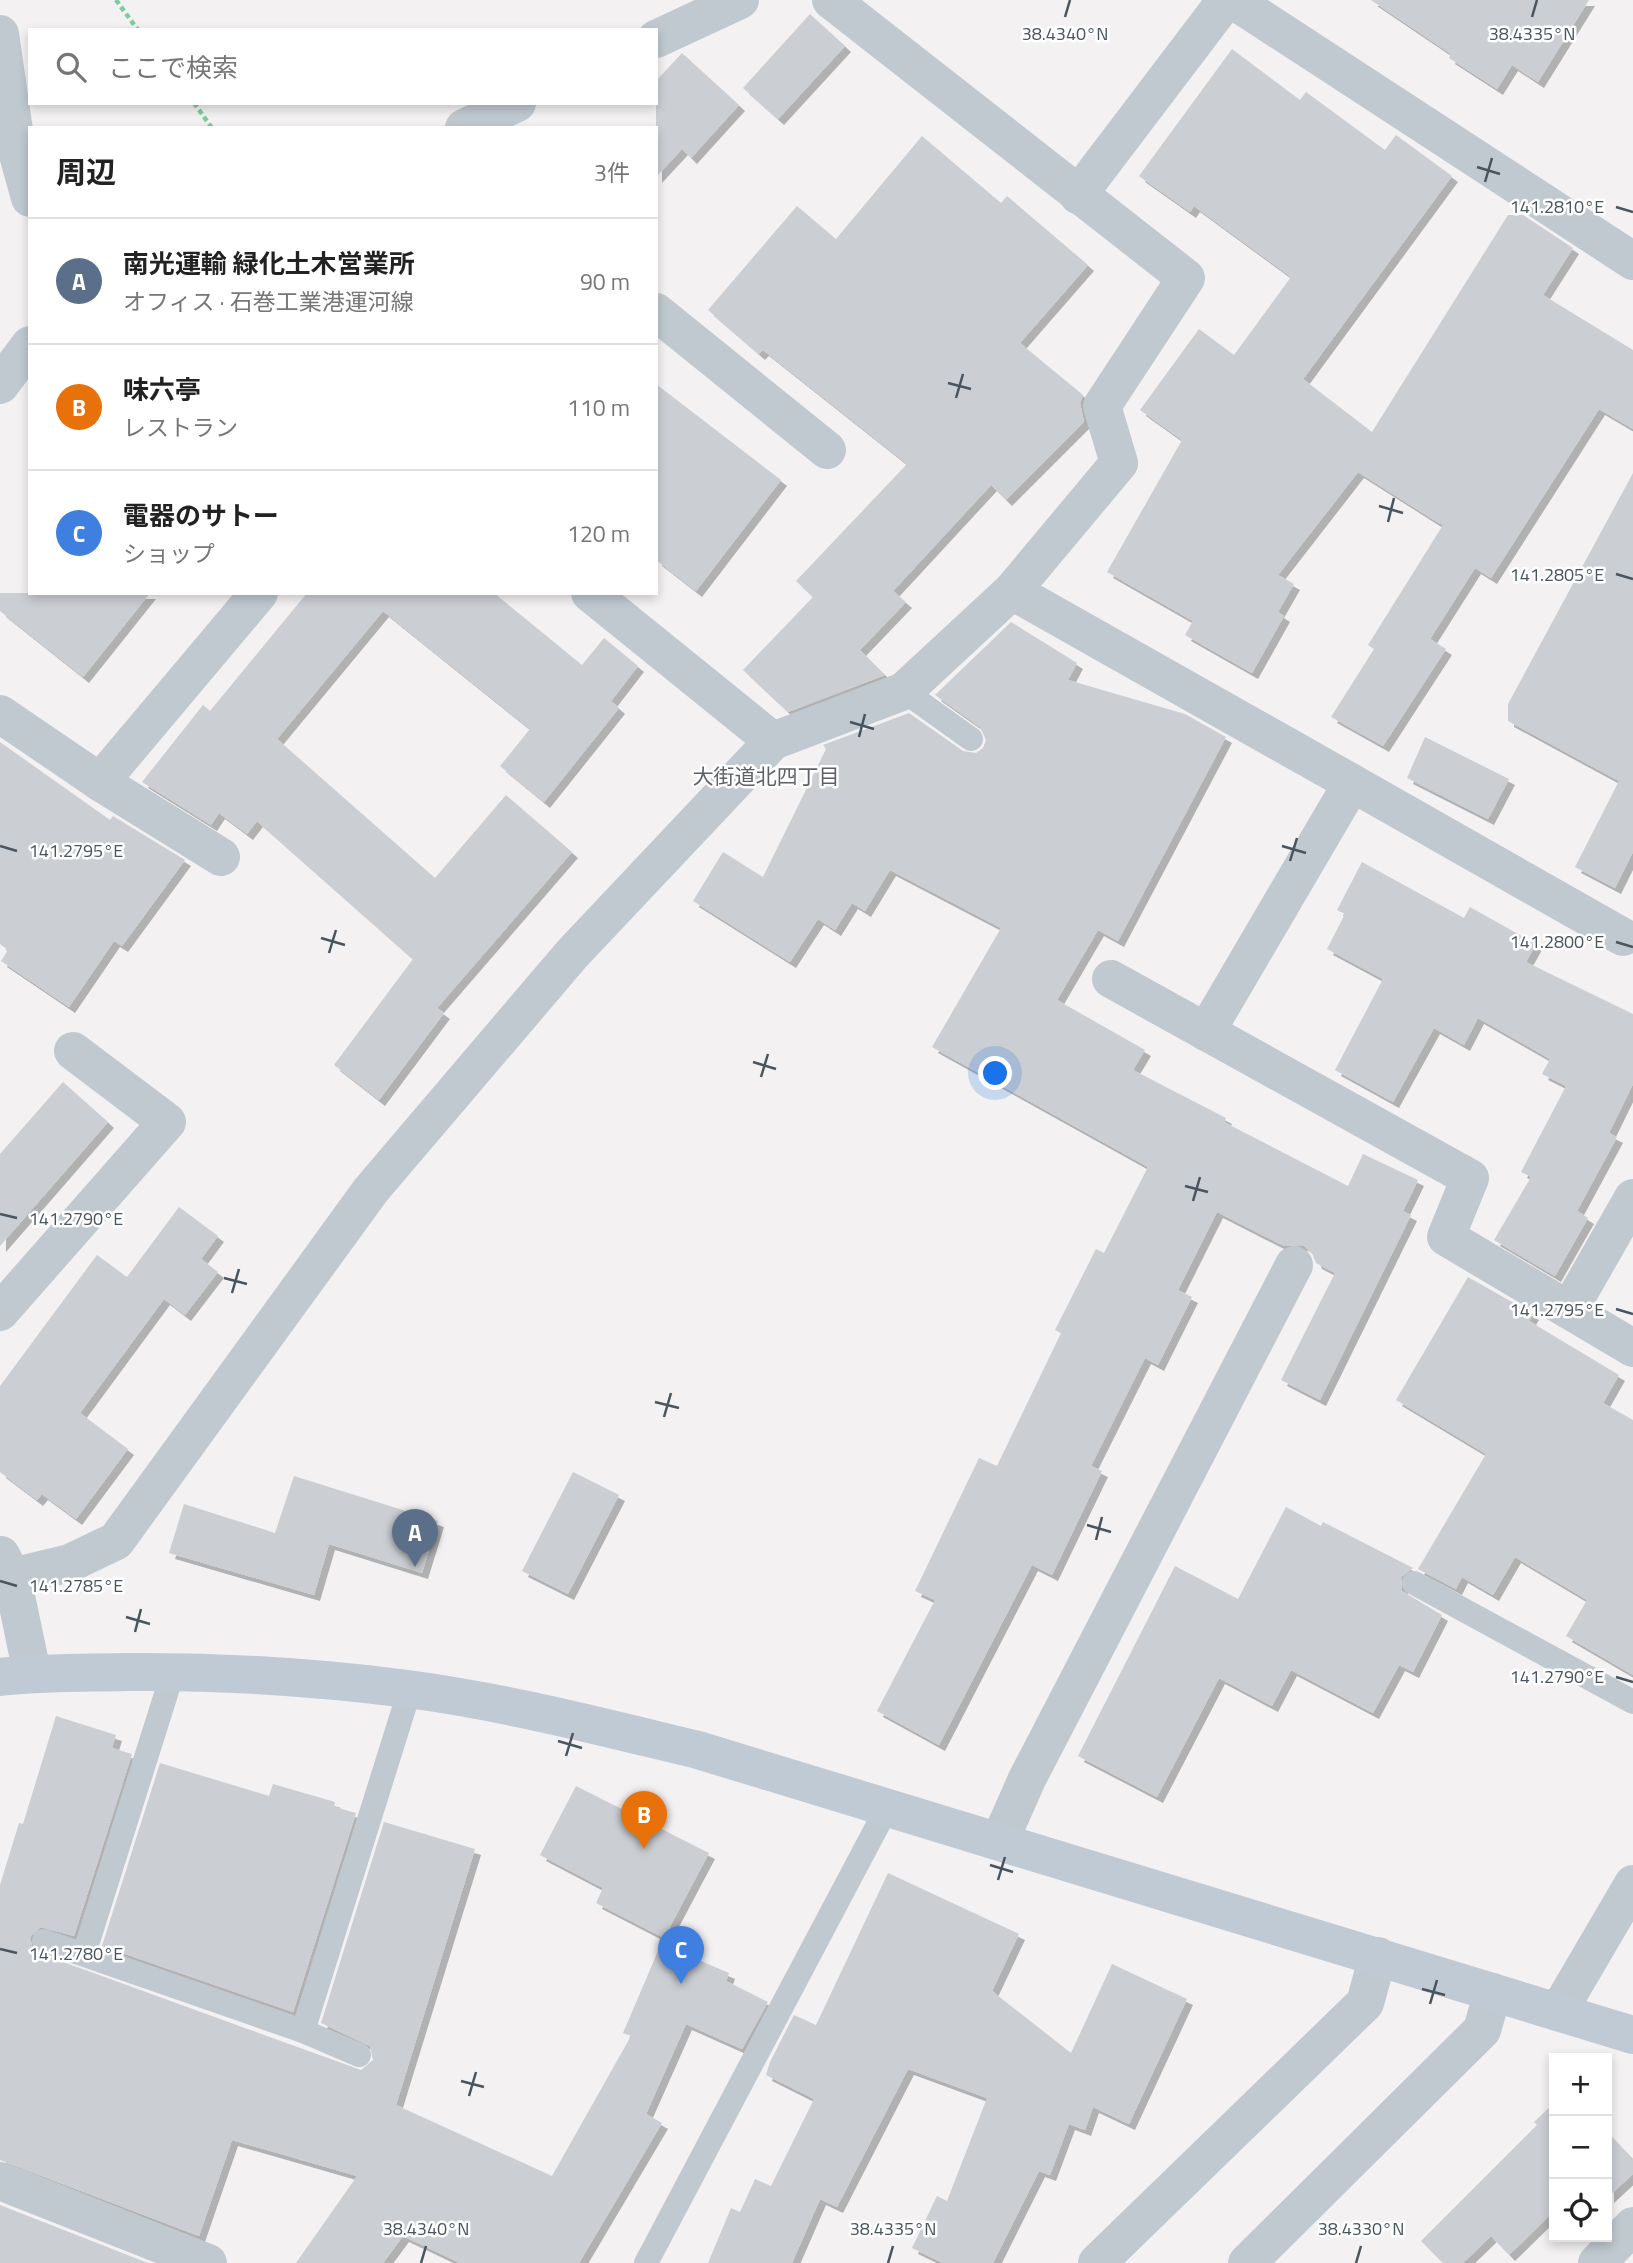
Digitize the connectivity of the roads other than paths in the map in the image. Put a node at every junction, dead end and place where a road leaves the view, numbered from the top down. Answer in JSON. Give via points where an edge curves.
{"nodes":[{"id":1,"x":740,"y":0,"type":"edge"},
{"id":2,"x":831,"y":0,"type":"edge"},
{"id":3,"x":1226,"y":0,"type":"edge"},
{"id":4,"x":1233,"y":0,"type":"edge"},
{"id":5,"x":0,"y":34,"type":"edge"},
{"id":6,"x":658,"y":38,"type":"edge"},
{"id":7,"x":513,"y":105,"type":"edge"},
{"id":8,"x":468,"y":126,"type":"edge"},
{"id":9,"x":28,"y":191,"type":"edge"},
{"id":10,"x":1078,"y":195,"type":"junction"},
{"id":11,"x":1633,"y":261,"type":"edge"},
{"id":12,"x":658,"y":314,"type":"edge"},
{"id":13,"x":28,"y":348,"type":"edge"},
{"id":14,"x":0,"y":385,"type":"edge"},
{"id":15,"x":827,"y":450,"type":"dead end"},
{"id":16,"x":1012,"y":592,"type":"junction"},
{"id":17,"x":257,"y":595,"type":"edge"},
{"id":18,"x":592,"y":595,"type":"edge"},
{"id":19,"x":904,"y":691,"type":"junction"},
{"id":20,"x":0,"y":715,"type":"edge"},
{"id":21,"x":971,"y":739,"type":"dead end"},
{"id":22,"x":773,"y":741,"type":"junction"},
{"id":23,"x":100,"y":782,"type":"junction"},
{"id":24,"x":1352,"y":783,"type":"junction"},
{"id":25,"x":221,"y":857,"type":"dead end"},
{"id":26,"x":1628,"y":928,"type":"edge"},
{"id":27,"x":1111,"y":979,"type":"dead end"},
{"id":28,"x":1206,"y":1032,"type":"junction"},
{"id":29,"x":73,"y":1051,"type":"dead end"},
{"id":30,"x":1633,"y":1198,"type":"edge"},
{"id":31,"x":1294,"y":1265,"type":"dead end"},
{"id":32,"x":1569,"y":1310,"type":"junction"},
{"id":33,"x":0,"y":1312,"type":"edge"},
{"id":34,"x":1633,"y":1348,"type":"edge"},
{"id":35,"x":6,"y":1565,"type":"edge"},
{"id":36,"x":1414,"y":1583,"type":"dead end"},
{"id":37,"x":173,"y":1672,"type":"junction"},
{"id":38,"x":16,"y":1675,"type":"edge"},
{"id":39,"x":410,"y":1689,"type":"junction"},
{"id":40,"x":1633,"y":1702,"type":"edge"},
{"id":41,"x":888,"y":1807,"type":"junction"},
{"id":42,"x":1000,"y":1840,"type":"junction"},
{"id":43,"x":1633,"y":1884,"type":"edge"},
{"id":44,"x":44,"y":1941,"type":"dead end"},
{"id":45,"x":84,"y":1954,"type":"junction"},
{"id":46,"x":1378,"y":1956,"type":"junction"},
{"id":47,"x":1493,"y":1992,"type":"junction"},
{"id":48,"x":1558,"y":2012,"type":"junction"},
{"id":49,"x":303,"y":2031,"type":"junction"},
{"id":50,"x":1633,"y":2035,"type":"edge"},
{"id":51,"x":359,"y":2055,"type":"dead end"},
{"id":52,"x":0,"y":2180,"type":"edge"},
{"id":53,"x":1633,"y":2226,"type":"edge"},
{"id":54,"x":208,"y":2263,"type":"edge"},
{"id":55,"x":646,"y":2263,"type":"edge"},
{"id":56,"x":1097,"y":2263,"type":"edge"},
{"id":57,"x":1247,"y":2263,"type":"edge"},
{"id":58,"x":1597,"y":2263,"type":"edge"}],
"edges":[{"from":1,"to":6,"type":"street"},
{"from":2,"to":10,"type":"street"},
{"from":3,"to":10,"type":"street"},
{"from":4,"to":11,"type":"street"},
{"from":5,"to":9,"type":"street","via":[[16,151]]},
{"from":7,"to":8,"type":"street"},
{"from":10,"to":16,"type":"street","via":[[1186,278],[1102,406],[1119,463]]},
{"from":12,"to":15,"type":"street"},
{"from":13,"to":14,"type":"street"},
{"from":16,"to":19,"type":"street"},
{"from":16,"to":24,"type":"street"},
{"from":17,"to":23,"type":"street"},
{"from":18,"to":22,"type":"street"},
{"from":19,"to":21,"type":"lane"},
{"from":19,"to":22,"type":"street"},
{"from":20,"to":23,"type":"street"},
{"from":22,"to":35,"type":"street","via":[[572,954],[371,1190],[116,1541],[71,1563]]},
{"from":23,"to":25,"type":"street"},
{"from":24,"to":26,"type":"street"},
{"from":24,"to":28,"type":"street"},
{"from":27,"to":28,"type":"street"},
{"from":28,"to":32,"type":"street","via":[[1470,1178],[1446,1237]]},
{"from":29,"to":33,"type":"street","via":[[167,1122]]},
{"from":30,"to":32,"type":"street"},
{"from":31,"to":42,"type":"street","via":[[1027,1779]]},
{"from":32,"to":34,"type":"street"},
{"from":35,"to":38,"type":"street"},
{"from":36,"to":40,"type":"lane"},
{"from":37,"to":38,"type":"street"},
{"from":37,"to":39,"type":"street","via":[[291,1676]]},
{"from":37,"to":45,"type":"lane"},
{"from":39,"to":41,"type":"street","via":[[546,1713],[698,1750]]},
{"from":39,"to":49,"type":"lane"},
{"from":41,"to":42,"type":"street"},
{"from":41,"to":55,"type":"lane"},
{"from":42,"to":46,"type":"street"},
{"from":43,"to":48,"type":"street"},
{"from":44,"to":45,"type":"lane"},
{"from":45,"to":49,"type":"lane"},
{"from":46,"to":47,"type":"street"},
{"from":46,"to":56,"type":"street","via":[[1365,2003]]},
{"from":47,"to":48,"type":"street"},
{"from":47,"to":57,"type":"street","via":[[1482,2030]]},
{"from":48,"to":50,"type":"street"},
{"from":49,"to":51,"type":"lane"},
{"from":52,"to":54,"type":"street"},
{"from":53,"to":58,"type":"street"}]}
